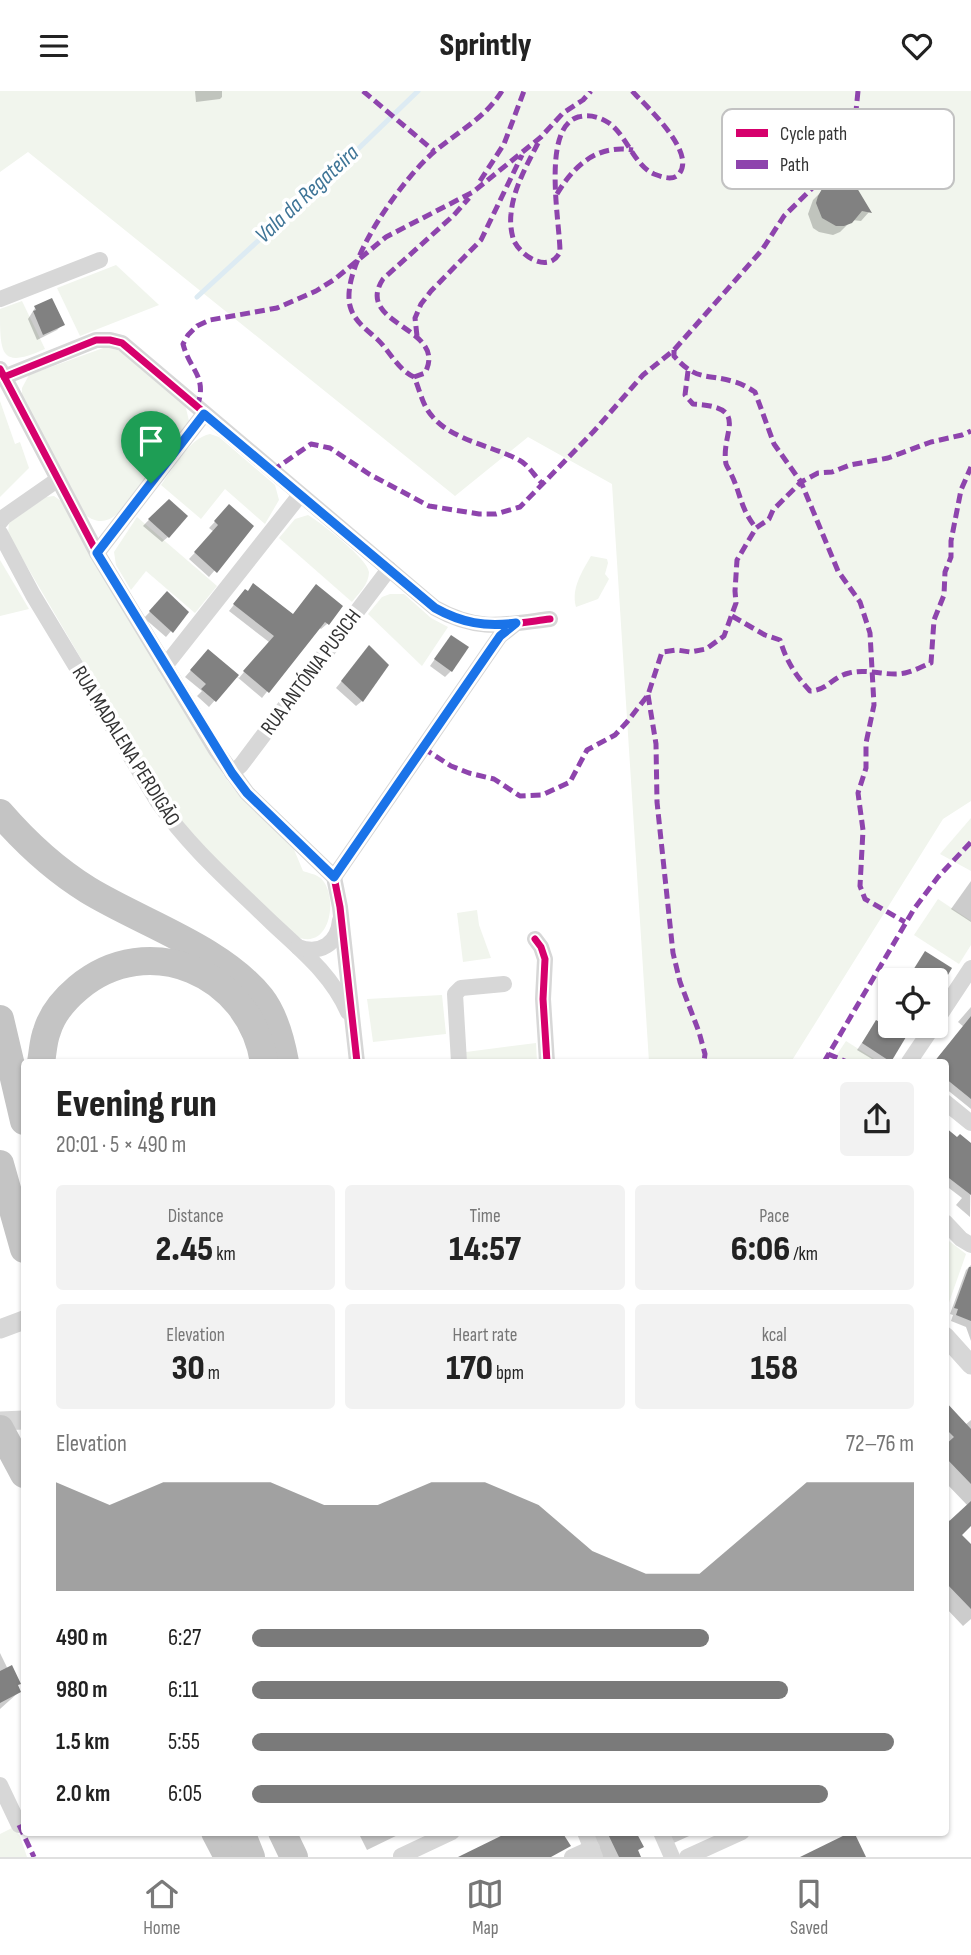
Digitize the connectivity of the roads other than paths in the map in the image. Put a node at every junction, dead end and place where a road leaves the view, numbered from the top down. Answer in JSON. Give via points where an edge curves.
{"nodes":[{"id":1,"x":100,"y":260,"type":"dead end"},
{"id":2,"x":0,"y":299,"type":"edge"},
{"id":3,"x":2,"y":373,"type":"edge"},
{"id":4,"x":204,"y":414,"type":"junction"},
{"id":5,"x":57,"y":480,"type":"junction"},
{"id":6,"x":300,"y":495,"type":"junction"},
{"id":7,"x":0,"y":522,"type":"edge"},
{"id":8,"x":0,"y":533,"type":"edge"},
{"id":9,"x":97,"y":553,"type":"junction"},
{"id":10,"x":389,"y":569,"type":"junction"},
{"id":11,"x":550,"y":619,"type":"dead end"},
{"id":12,"x":516,"y":623,"type":"junction"},
{"id":13,"x":165,"y":666,"type":"junction"},
{"id":14,"x":232,"y":773,"type":"junction"},
{"id":15,"x":0,"y":813,"type":"edge"},
{"id":16,"x":334,"y":877,"type":"junction"},
{"id":17,"x":340,"y":907,"type":"junction"},
{"id":18,"x":535,"y":939,"type":"dead end"},
{"id":19,"x":298,"y":947,"type":"junction"},
{"id":20,"x":971,"y":968,"type":"edge"},
{"id":21,"x":504,"y":983,"type":"dead end"},
{"id":22,"x":948,"y":1003,"type":"edge"},
{"id":23,"x":0,"y":1019,"type":"edge"},
{"id":24,"x":355,"y":1035,"type":"junction"},
{"id":25,"x":925,"y":1038,"type":"edge"},
{"id":26,"x":42,"y":1059,"type":"edge"},
{"id":27,"x":263,"y":1059,"type":"edge"},
{"id":28,"x":284,"y":1059,"type":"edge"},
{"id":29,"x":357,"y":1059,"type":"edge"},
{"id":30,"x":458,"y":1059,"type":"edge"},
{"id":31,"x":547,"y":1059,"type":"edge"},
{"id":32,"x":911,"y":1059,"type":"edge"},
{"id":33,"x":949,"y":1105,"type":"edge"},
{"id":34,"x":21,"y":1108,"type":"edge"},
{"id":35,"x":971,"y":1123,"type":"edge"},
{"id":36,"x":0,"y":1164,"type":"edge"},
{"id":37,"x":949,"y":1227,"type":"edge"},
{"id":38,"x":21,"y":1238,"type":"edge"},
{"id":39,"x":971,"y":1245,"type":"edge"},
{"id":40,"x":21,"y":1321,"type":"edge"},
{"id":41,"x":0,"y":1329,"type":"edge"},
{"id":42,"x":949,"y":1340,"type":"edge"},
{"id":43,"x":971,"y":1365,"type":"edge"},
{"id":44,"x":11,"y":1423,"type":"edge"},
{"id":45,"x":21,"y":1462,"type":"edge"},
{"id":46,"x":0,"y":1785,"type":"edge"},
{"id":47,"x":19,"y":1825,"type":"dead end"},
{"id":48,"x":217,"y":1836,"type":"edge"},
{"id":49,"x":243,"y":1836,"type":"edge"},
{"id":50,"x":284,"y":1836,"type":"edge"},
{"id":51,"x":444,"y":1836,"type":"edge"},
{"id":52,"x":663,"y":1836,"type":"edge"},
{"id":53,"x":733,"y":1836,"type":"edge"},
{"id":54,"x":593,"y":1852,"type":"edge"},
{"id":55,"x":401,"y":1856,"type":"edge"},
{"id":56,"x":228,"y":1857,"type":"edge"},
{"id":57,"x":251,"y":1857,"type":"edge"},
{"id":58,"x":293,"y":1857,"type":"edge"},
{"id":59,"x":572,"y":1857,"type":"edge"},
{"id":60,"x":672,"y":1857,"type":"edge"},
{"id":61,"x":687,"y":1857,"type":"edge"}],
"edges":[{"from":1,"to":2,"type":"street"},
{"from":3,"to":4,"type":"street","via":[[110,339],[134,352]]},
{"from":3,"to":5,"type":"street"},
{"from":4,"to":6,"type":"street"},
{"from":4,"to":9,"type":"street"},
{"from":5,"to":7,"type":"street"},
{"from":5,"to":9,"type":"street"},
{"from":6,"to":10,"type":"street"},
{"from":6,"to":13,"type":"street"},
{"from":8,"to":19,"type":"street","name":"RUA MADALENA PERDIGÃO","via":[[33,596],[177,829]]},
{"from":9,"to":13,"type":"street"},
{"from":10,"to":12,"type":"street","via":[[448,615],[482,626]]},
{"from":10,"to":14,"type":"street","name":"RUA ANTÓNIA PUSICH"},
{"from":11,"to":12,"type":"street"},
{"from":12,"to":16,"type":"street","via":[[500,636]]},
{"from":13,"to":14,"type":"street"},
{"from":14,"to":16,"type":"street"},
{"from":15,"to":28,"type":"highway","via":[[22,839],[89,891],[236,973],[261,998],[272,1017]]},
{"from":16,"to":17,"type":"street","name":"RUA MADALENA PERDIGÃO"},
{"from":17,"to":19,"type":"street","via":[[340,925],[328,945],[308,951]]},
{"from":17,"to":24,"type":"street","name":"RUA MADALENA PERDIGÃO"},
{"from":18,"to":31,"type":"street","via":[[545,959]]},
{"from":19,"to":24,"type":"street","name":"RUA MADALENA PERDIGÃO","via":[[340,993]]},
{"from":20,"to":22,"type":"street"},
{"from":21,"to":30,"type":"street","via":[[461,988],[455,994]]},
{"from":23,"to":34,"type":"highway"},
{"from":24,"to":29,"type":"street","name":"RUA MADALENA PERDIGÃO"},
{"from":25,"to":32,"type":"street"},
{"from":26,"to":27,"type":"highway","via":[[47,1030],[72,993],[115,967],[145,962],[177,964],[228,990],[256,1029]]},
{"from":33,"to":35,"type":"street"},
{"from":36,"to":38,"type":"highway"},
{"from":37,"to":39,"type":"street"},
{"from":40,"to":41,"type":"street"},
{"from":42,"to":43,"type":"street"},
{"from":44,"to":45,"type":"highway"},
{"from":46,"to":47,"type":"street"},
{"from":48,"to":56,"type":"highway"},
{"from":49,"to":57,"type":"highway"},
{"from":50,"to":58,"type":"highway"},
{"from":51,"to":55,"type":"street"},
{"from":52,"to":60,"type":"street"},
{"from":53,"to":61,"type":"street"},
{"from":54,"to":59,"type":"street"}]}
